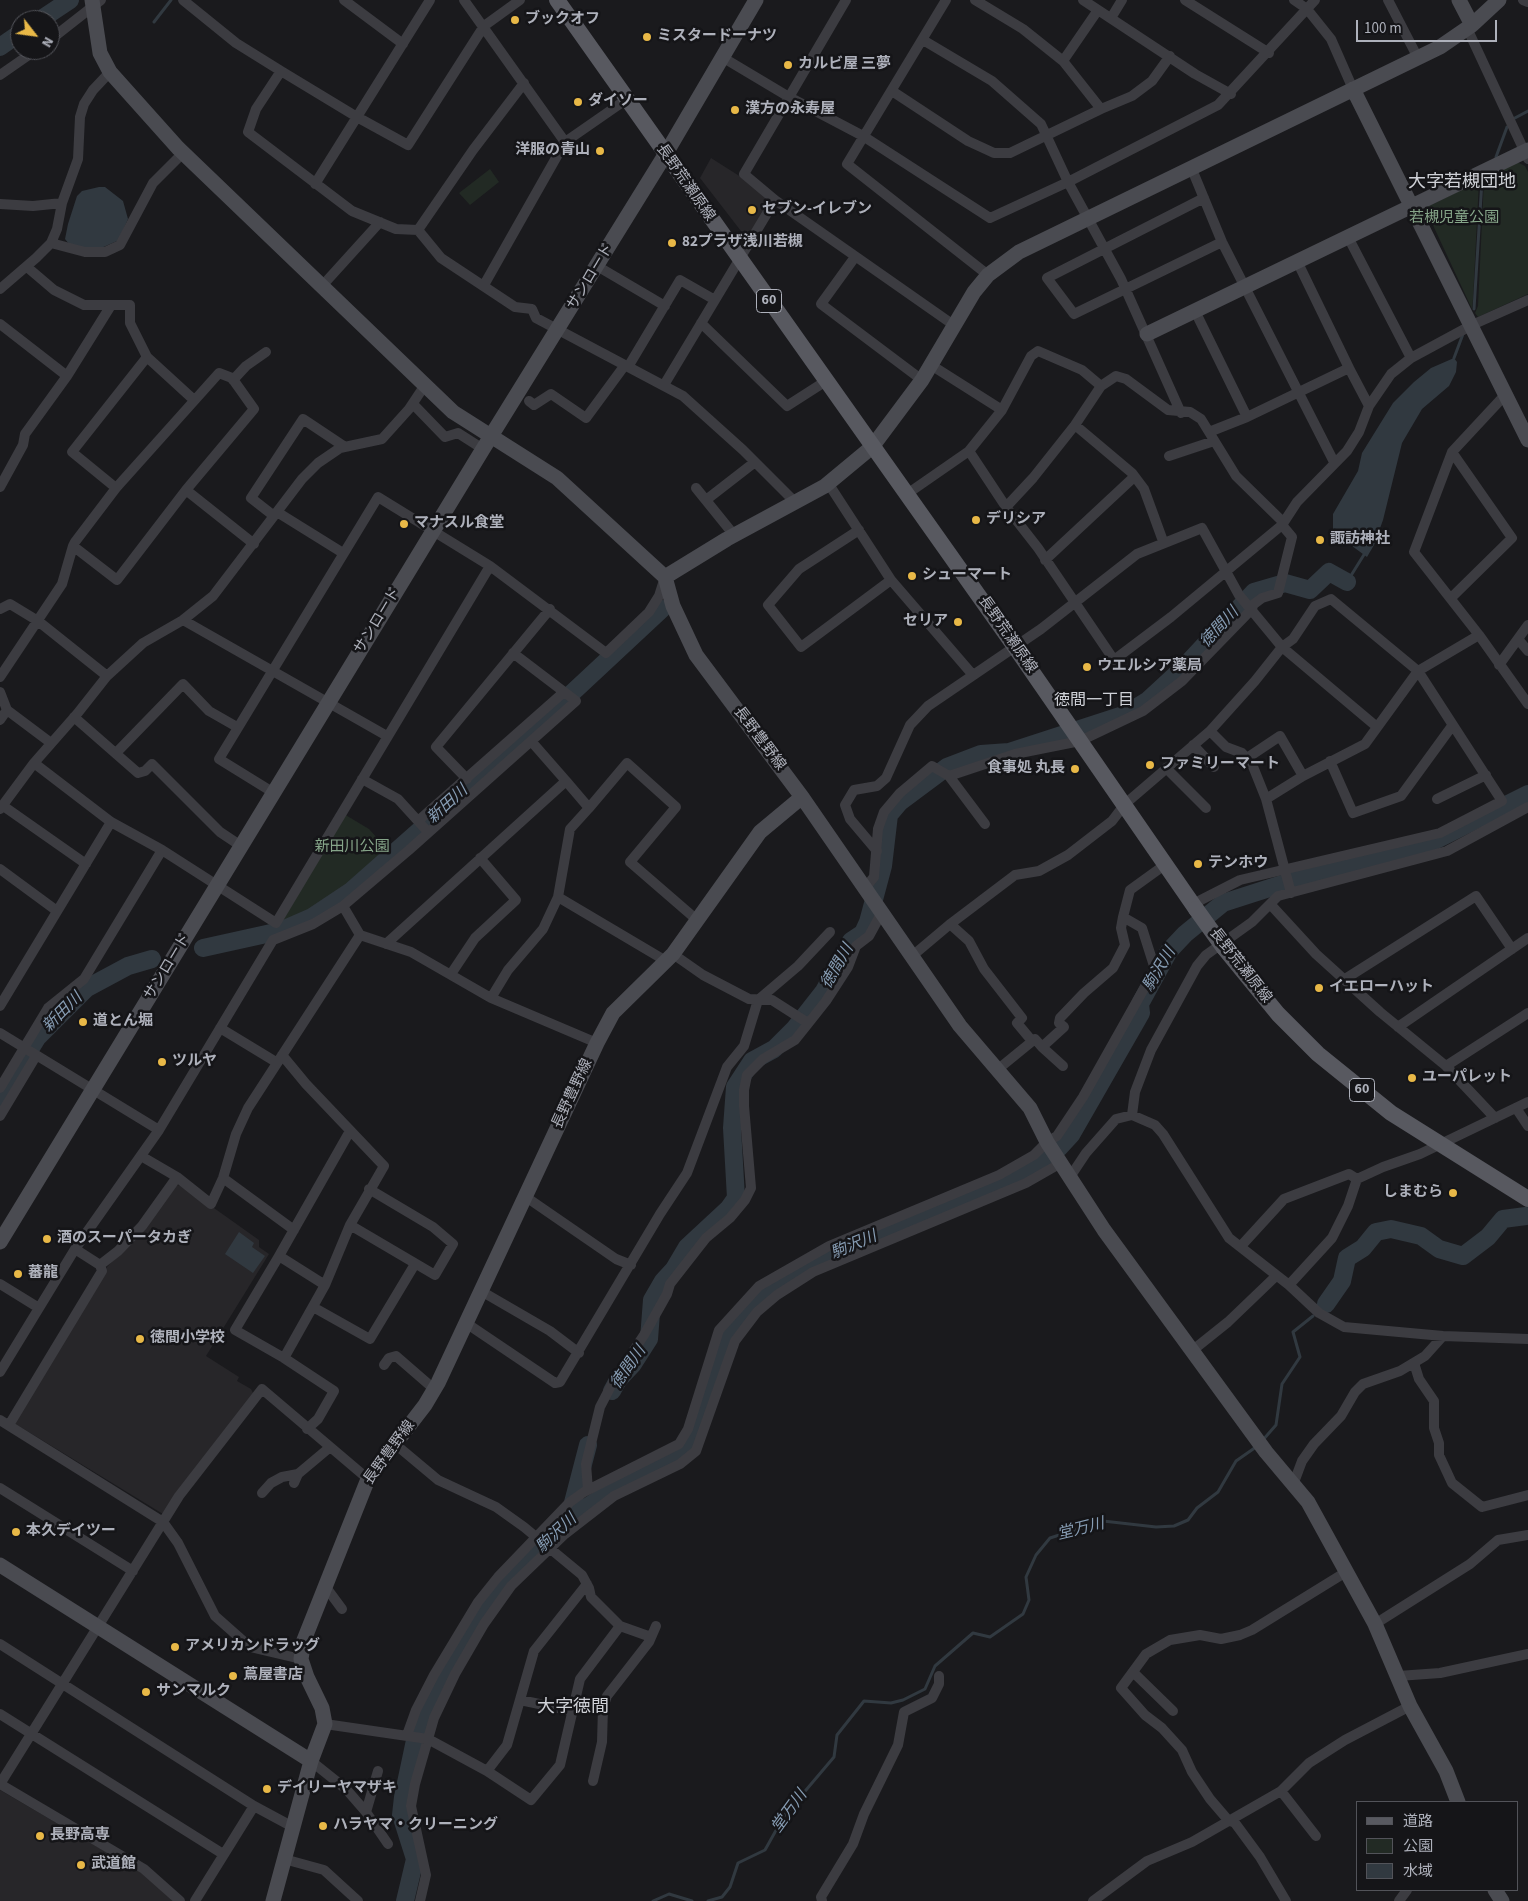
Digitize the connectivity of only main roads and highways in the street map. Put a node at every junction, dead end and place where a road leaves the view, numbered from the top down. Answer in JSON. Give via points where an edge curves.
{"nodes":[{"id":1,"x":557,"y":0,"type":"edge"},
{"id":2,"x":1528,"y":1199,"type":"edge"}],
"edges":[{"from":1,"to":2,"type":"main road","name":"長野荒瀬原線","number":"60","bridge":true,"via":[[1224,948],[1278,1014],[1318,1054],[1391,1113]]}]}
